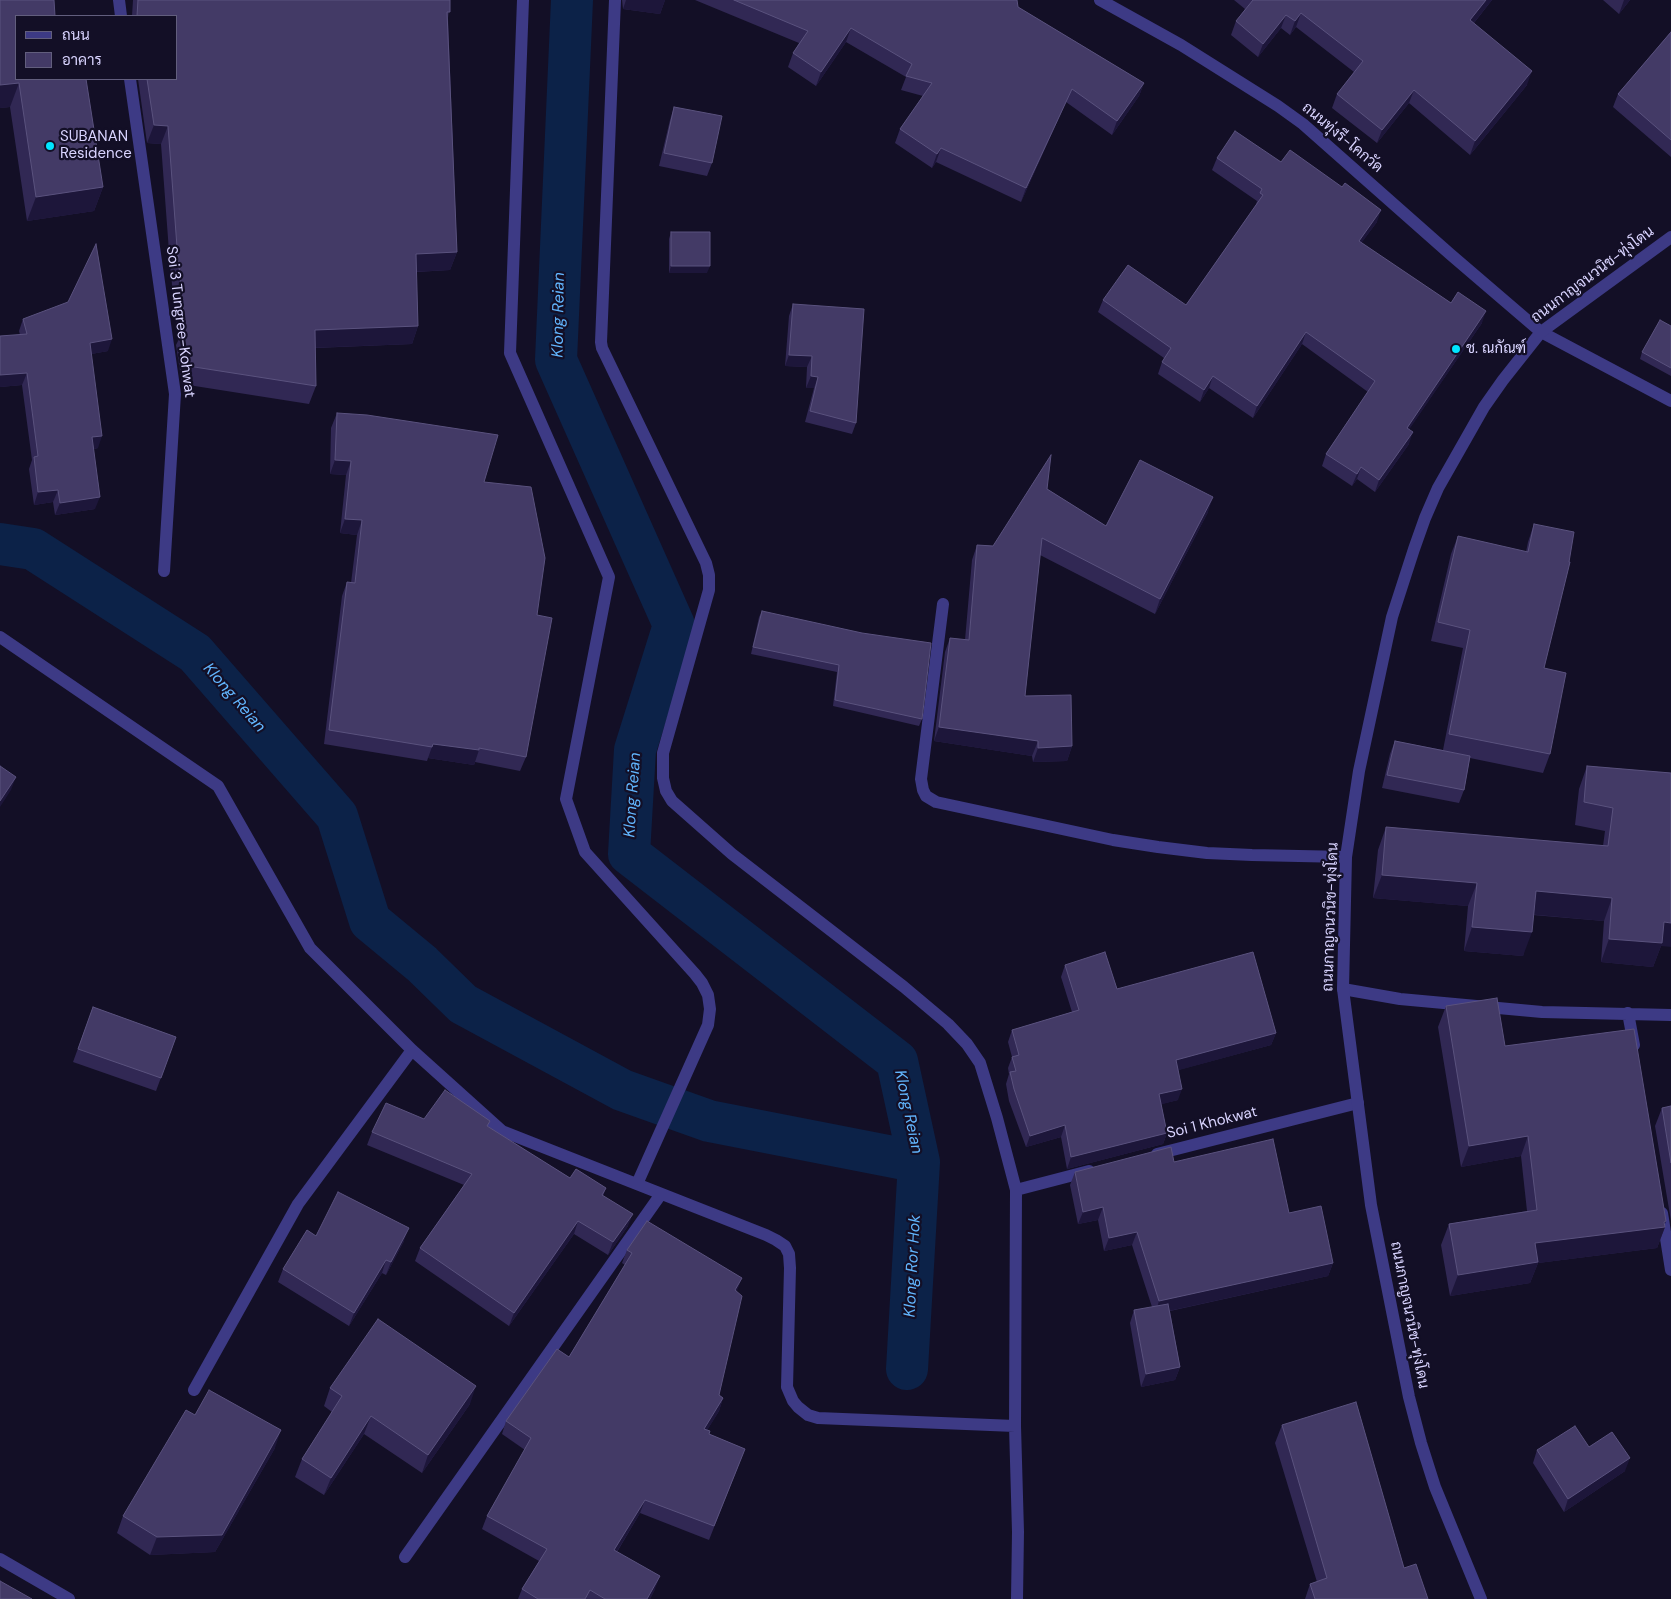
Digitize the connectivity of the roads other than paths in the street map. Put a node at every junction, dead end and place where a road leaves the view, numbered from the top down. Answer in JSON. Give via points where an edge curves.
{"nodes":[{"id":1,"x":119,"y":0,"type":"edge"},
{"id":2,"x":523,"y":0,"type":"edge"},
{"id":3,"x":615,"y":0,"type":"edge"},
{"id":4,"x":1100,"y":0,"type":"edge"},
{"id":5,"x":121,"y":15,"type":"edge"},
{"id":6,"x":130,"y":80,"type":"edge"},
{"id":7,"x":1671,"y":237,"type":"edge"},
{"id":8,"x":1541,"y":332,"type":"junction"},
{"id":9,"x":1671,"y":401,"type":"edge"},
{"id":10,"x":164,"y":571,"type":"dead end"},
{"id":11,"x":942,"y":604,"type":"dead end"},
{"id":12,"x":0,"y":637,"type":"edge"},
{"id":13,"x":1346,"y":857,"type":"junction"},
{"id":14,"x":1343,"y":989,"type":"junction"},
{"id":15,"x":1628,"y":1013,"type":"junction"},
{"id":16,"x":1671,"y":1014,"type":"edge"},
{"id":17,"x":412,"y":1050,"type":"junction"},
{"id":18,"x":1636,"y":1060,"type":"edge"},
{"id":19,"x":1358,"y":1103,"type":"junction"},
{"id":20,"x":1149,"y":1156,"type":"edge"},
{"id":21,"x":1102,"y":1168,"type":"edge"},
{"id":22,"x":637,"y":1184,"type":"junction"},
{"id":23,"x":1016,"y":1190,"type":"junction"},
{"id":24,"x":661,"y":1194,"type":"junction"},
{"id":25,"x":1660,"y":1203,"type":"edge"},
{"id":26,"x":1671,"y":1270,"type":"edge"},
{"id":27,"x":194,"y":1390,"type":"dead end"},
{"id":28,"x":1015,"y":1426,"type":"junction"},
{"id":29,"x":405,"y":1557,"type":"dead end"},
{"id":30,"x":0,"y":1559,"type":"edge"},
{"id":31,"x":69,"y":1599,"type":"edge"},
{"id":32,"x":1017,"y":1599,"type":"edge"},
{"id":33,"x":1481,"y":1599,"type":"edge"}],
"edges":[{"from":1,"to":5,"type":"street"},
{"from":2,"to":22,"type":"street","via":[[510,353],[609,577],[566,799],[585,852],[695,974],[708,996],[710,1009],[708,1025]]},
{"from":3,"to":23,"type":"street","via":[[601,342],[709,575],[709,590],[663,753],[666,791],[672,801],[732,854],[904,987],[967,1044],[980,1064]]},
{"from":4,"to":8,"type":"street","name":"ถนนทุ่งรี-โคกวัด","via":[[1181,45],[1303,124]]},
{"from":6,"to":10,"type":"street","name":"Soi 3 Tungree-Kohwat","via":[[175,394]]},
{"from":7,"to":8,"type":"street","name":"ถนนกาญจนวนิช-ทุ่งโดน"},
{"from":8,"to":9,"type":"street","name":"ถนนทุ่งรี-โคกวัด"},
{"from":8,"to":13,"type":"street","name":"ถนนกาญจนวนิช-ทุ่งโดน","via":[[1484,407],[1425,518],[1392,617],[1359,771]]},
{"from":11,"to":13,"type":"street","via":[[921,779],[926,796],[936,802],[1158,847],[1207,853]]},
{"from":12,"to":17,"type":"street","via":[[218,786],[310,948]]},
{"from":13,"to":14,"type":"street","name":"ถนนกาญจนวนิช-ทุ่งโดน"},
{"from":14,"to":15,"type":"street","via":[[1400,999],[1542,1012]]},
{"from":14,"to":19,"type":"street","name":"ถนนกาญจนวนิช-ทุ่งโดน"},
{"from":15,"to":16,"type":"street"},
{"from":15,"to":18,"type":"street"},
{"from":17,"to":22,"type":"street","via":[[502,1131]]},
{"from":17,"to":27,"type":"street","via":[[298,1204]]},
{"from":19,"to":20,"type":"street","name":"Soi 1 Khokwat"},
{"from":19,"to":33,"type":"street","name":"ถนนกาญจนวนิช-ทุ่งโดน","via":[[1371,1205],[1420,1443]]},
{"from":21,"to":23,"type":"street"},
{"from":22,"to":24,"type":"street"},
{"from":23,"to":28,"type":"street"},
{"from":24,"to":28,"type":"street","via":[[766,1235],[785,1246],[790,1268],[787,1387],[792,1401],[808,1415]]},
{"from":24,"to":29,"type":"street"},
{"from":25,"to":26,"type":"street"},
{"from":28,"to":32,"type":"street"},
{"from":30,"to":31,"type":"street"}]}
